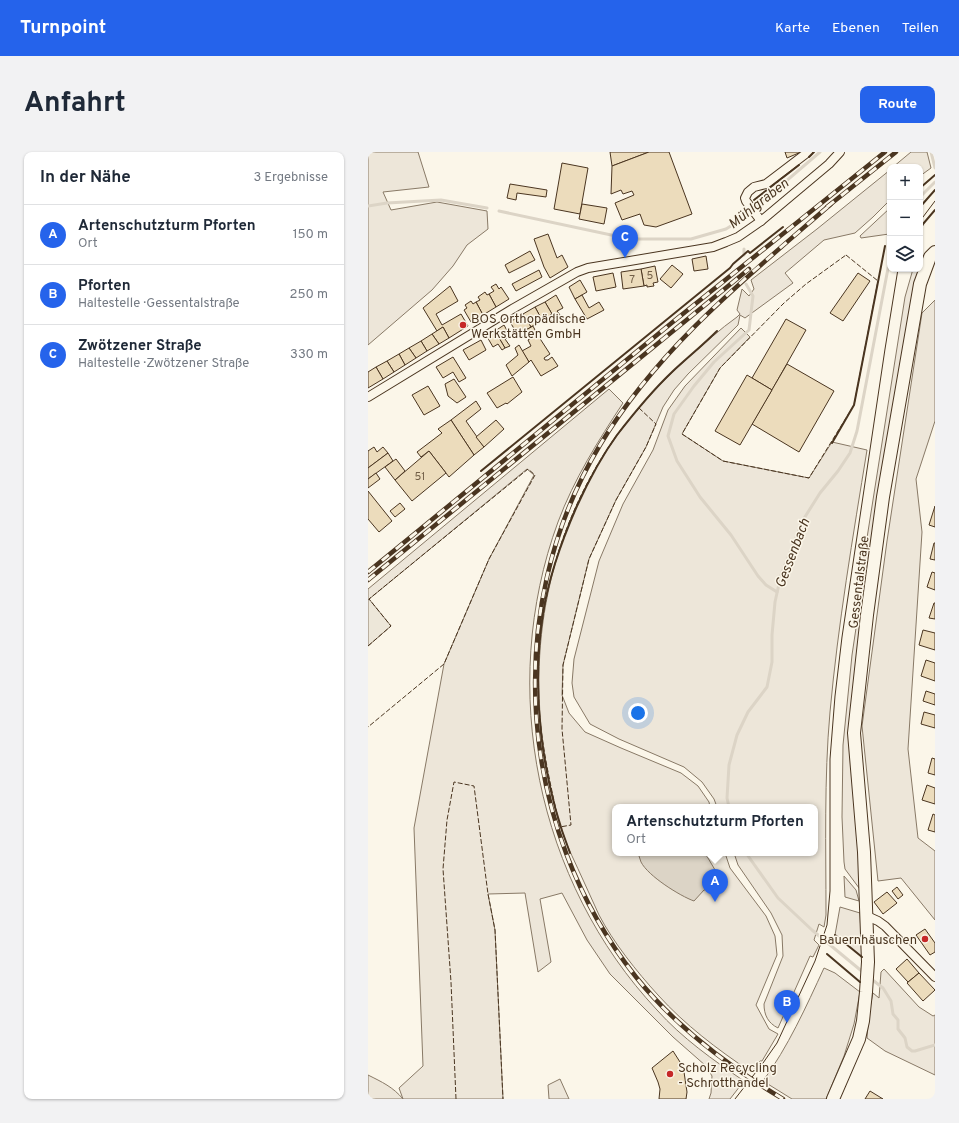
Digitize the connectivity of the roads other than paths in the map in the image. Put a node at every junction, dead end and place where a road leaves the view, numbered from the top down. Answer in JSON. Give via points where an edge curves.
{"nodes":[{"id":1,"x":808,"y":152,"type":"edge"},
{"id":2,"x":840,"y":152,"type":"edge"},
{"id":3,"x":759,"y":218,"type":"junction"},
{"id":4,"x":933,"y":255,"type":"edge"},
{"id":5,"x":368,"y":397,"type":"edge"},
{"id":6,"x":867,"y":916,"type":"junction"},
{"id":7,"x":935,"y":977,"type":"edge"},
{"id":8,"x":833,"y":1099,"type":"edge"}],
"edges":[{"from":1,"to":3,"type":"street","via":[[766,184],[754,187],[748,192],[745,198]]},
{"from":2,"to":3,"type":"street","via":[[829,164]]},
{"from":3,"to":5,"type":"street","via":[[738,237],[713,246],[588,268],[578,272]]},
{"from":4,"to":6,"type":"main road","name":"Gessentalstraße","via":[[920,284],[883,497],[854,733]]},
{"from":6,"to":7,"type":"street","via":[[885,926]]},
{"from":6,"to":8,"type":"main road","name":"Gessentalstraße","via":[[868,962],[863,1021],[859,1039]]}]}
